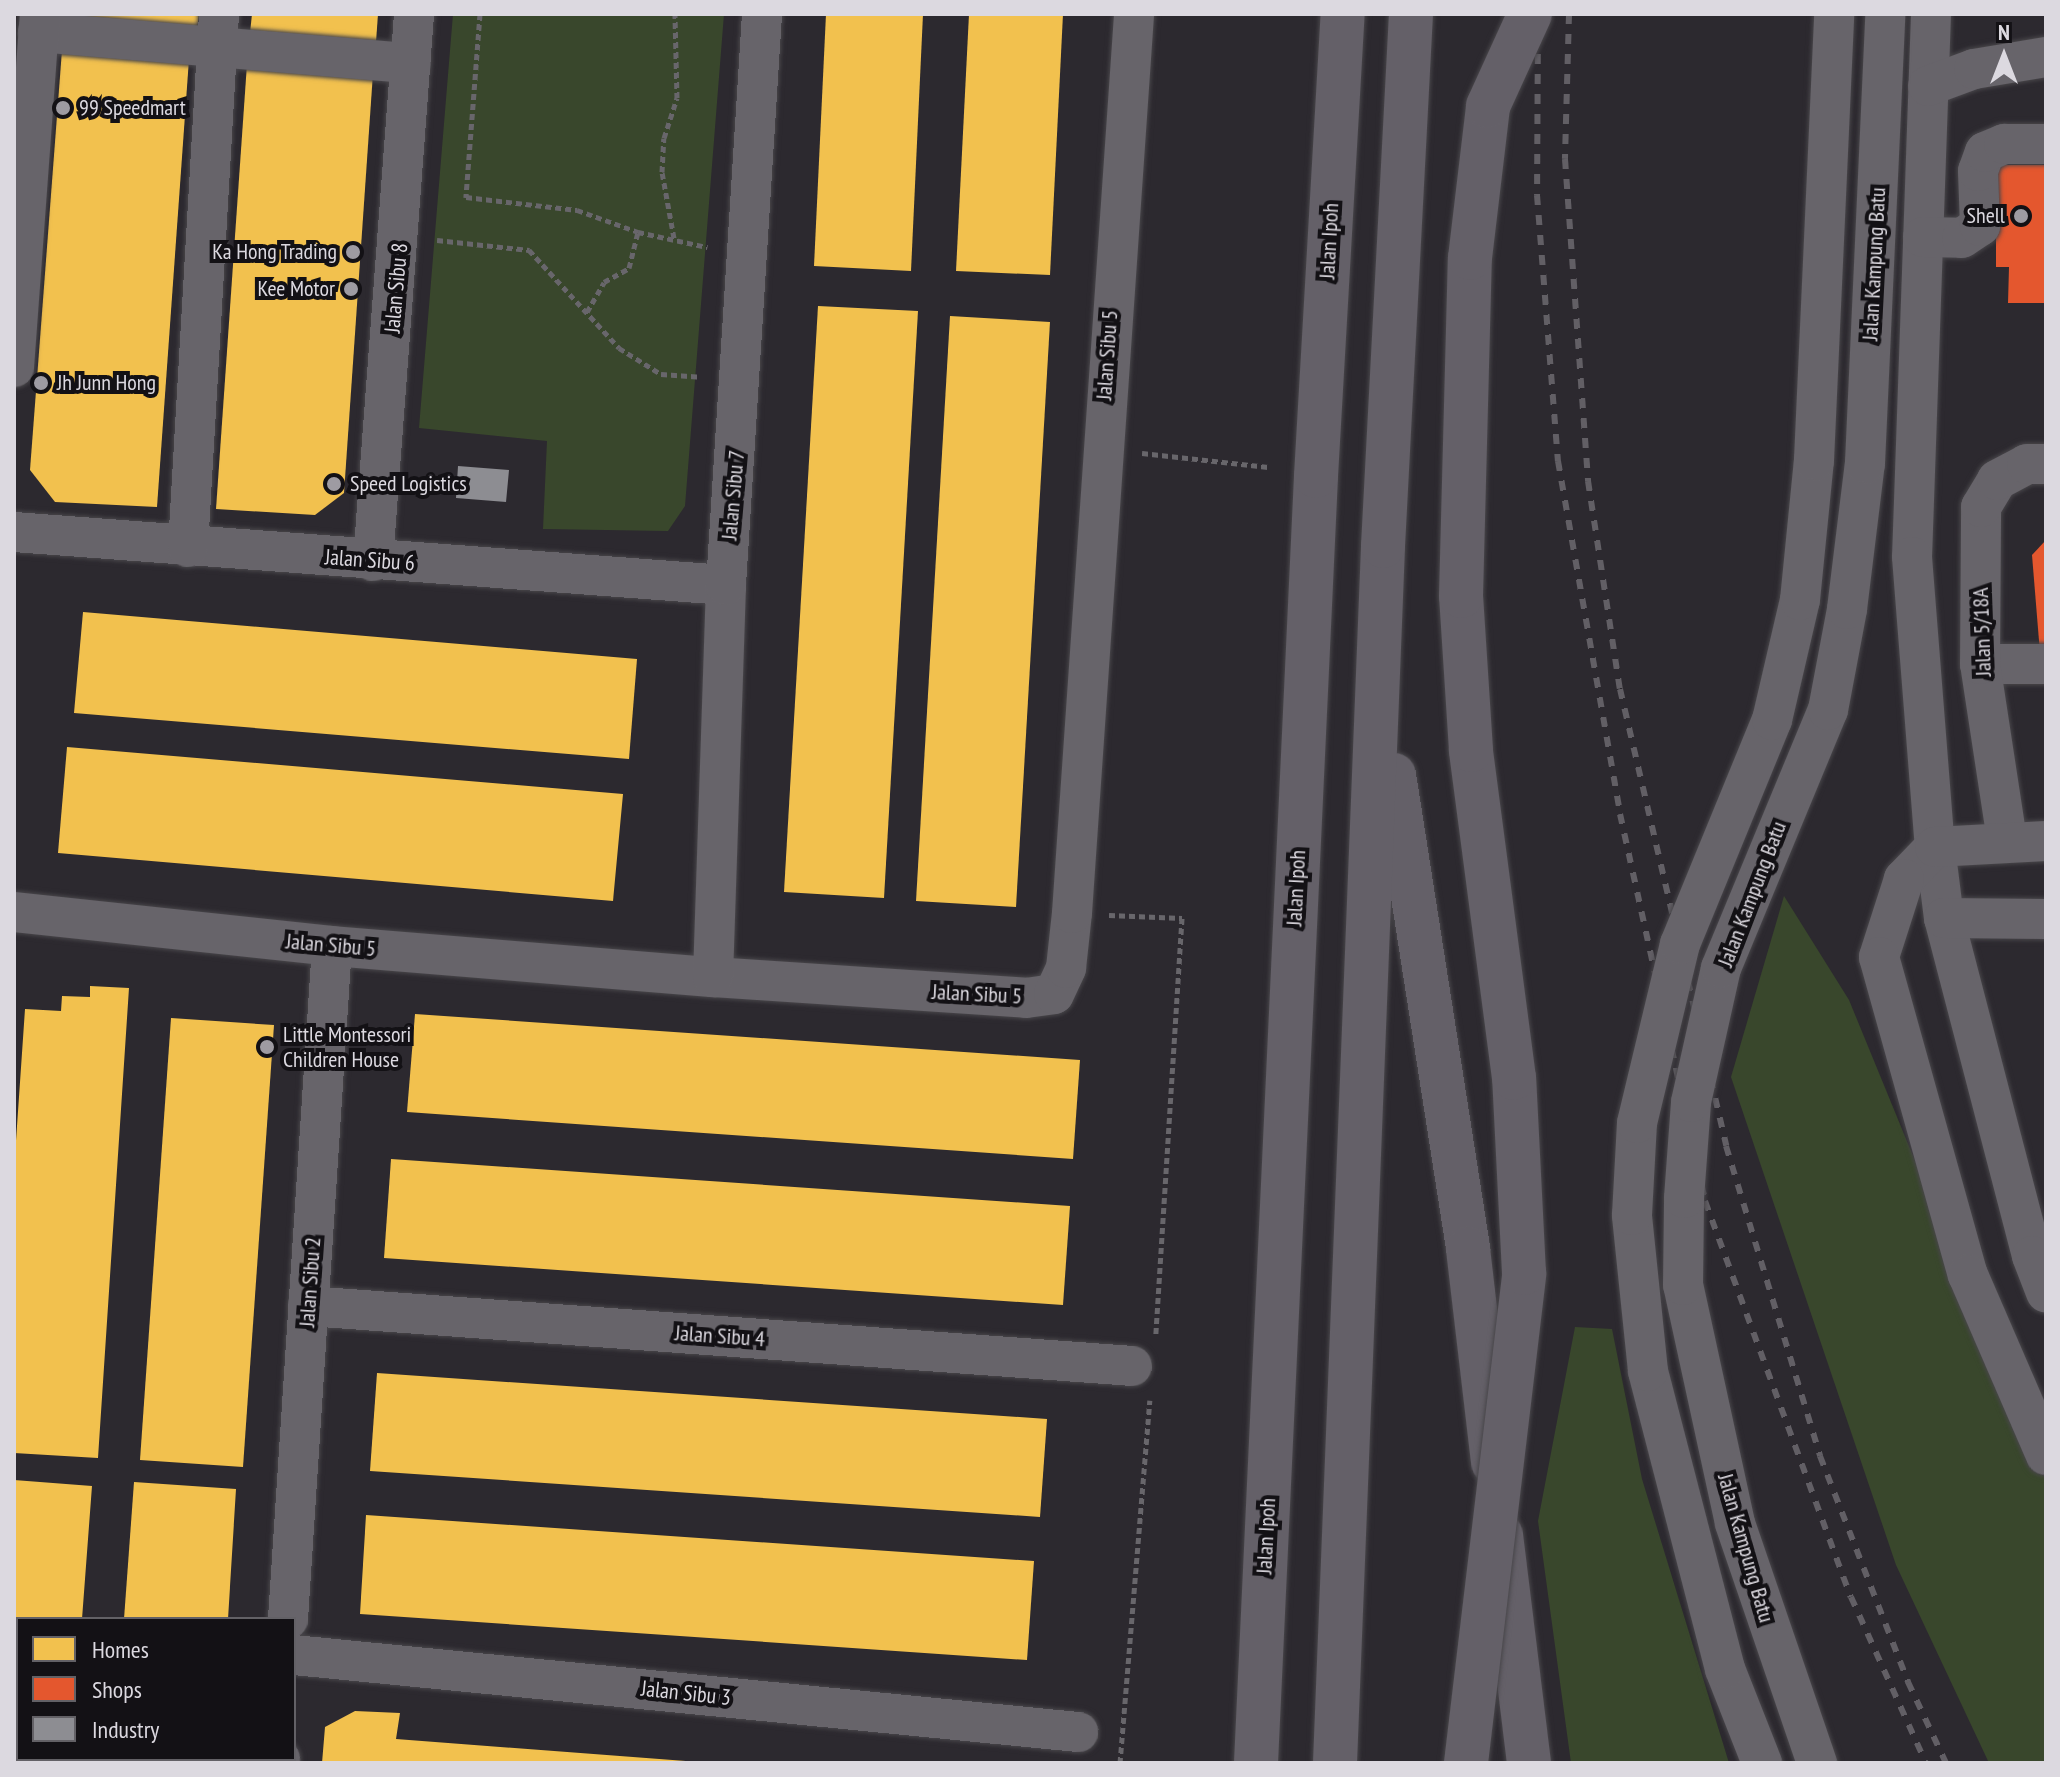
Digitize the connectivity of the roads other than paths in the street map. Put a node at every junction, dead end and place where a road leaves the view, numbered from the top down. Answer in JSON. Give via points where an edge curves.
{"nodes":[{"id":1,"x":414,"y":14,"type":"edge"},
{"id":2,"x":762,"y":14,"type":"edge"},
{"id":3,"x":1134,"y":14,"type":"edge"},
{"id":4,"x":1411,"y":14,"type":"edge"},
{"id":5,"x":1530,"y":14,"type":"edge"},
{"id":6,"x":1834,"y":14,"type":"edge"},
{"id":7,"x":1885,"y":14,"type":"edge"},
{"id":8,"x":1931,"y":14,"type":"edge"},
{"id":9,"x":39,"y":23,"type":"edge"},
{"id":10,"x":1336,"y":23,"type":"edge"},
{"id":11,"x":218,"y":30,"type":"edge"},
{"id":12,"x":2046,"y":57,"type":"edge"},
{"id":13,"x":411,"y":63,"type":"junction"},
{"id":14,"x":1928,"y":86,"type":"junction"},
{"id":15,"x":2046,"y":144,"type":"edge"},
{"id":16,"x":1923,"y":237,"type":"junction"},
{"id":17,"x":14,"y":367,"type":"edge"},
{"id":18,"x":2046,"y":464,"type":"edge"},
{"id":19,"x":14,"y":532,"type":"edge"},
{"id":20,"x":188,"y":547,"type":"junction"},
{"id":21,"x":373,"y":561,"type":"junction"},
{"id":22,"x":726,"y":585,"type":"junction"},
{"id":23,"x":1980,"y":664,"type":"junction"},
{"id":24,"x":2046,"y":664,"type":"edge"},
{"id":25,"x":1378,"y":666,"type":"junction"},
{"id":26,"x":2007,"y":840,"type":"junction"},
{"id":27,"x":2046,"y":841,"type":"edge"},
{"id":28,"x":1935,"y":847,"type":"junction"},
{"id":29,"x":14,"y":912,"type":"edge"},
{"id":30,"x":1944,"y":918,"type":"junction"},
{"id":31,"x":2046,"y":919,"type":"edge"},
{"id":32,"x":332,"y":946,"type":"junction"},
{"id":33,"x":713,"y":977,"type":"junction"},
{"id":34,"x":2046,"y":1292,"type":"edge"},
{"id":35,"x":308,"y":1306,"type":"junction"},
{"id":36,"x":1146,"y":1363,"type":"road end"},
{"id":37,"x":2046,"y":1455,"type":"edge"},
{"id":38,"x":288,"y":1617,"type":"edge"},
{"id":39,"x":296,"y":1655,"type":"edge"},
{"id":40,"x":1078,"y":1732,"type":"dead end"},
{"id":41,"x":1256,"y":1763,"type":"edge"},
{"id":42,"x":1335,"y":1763,"type":"edge"},
{"id":43,"x":1466,"y":1763,"type":"edge"},
{"id":44,"x":1529,"y":1763,"type":"edge"},
{"id":45,"x":1762,"y":1763,"type":"edge"},
{"id":46,"x":1817,"y":1763,"type":"edge"}],
"edges":[{"from":1,"to":13,"type":"street","name":"Jalan Sibu 8"},
{"from":2,"to":22,"type":"street","name":"Jalan Sibu 7"},
{"from":3,"to":33,"type":"street","name":"Jalan Sibu 5","via":[[1066,968],[1054,994],[1026,998]]},
{"from":4,"to":25,"type":"highway"},
{"from":5,"to":43,"type":"highway","bridge":true,"via":[[1488,106],[1470,258],[1461,596],[1471,750],[1514,1078],[1524,1273]]},
{"from":6,"to":45,"type":"street","name":"Jalan Kampung Batu","bridge":true,"via":[[1814,460],[1800,600],[1772,720],[1680,944],[1637,1123],[1632,1215],[1648,1371],[1725,1669]]},
{"from":7,"to":46,"type":"street","name":"Jalan Kampung Batu","bridge":true,"via":[[1865,463],[1847,609],[1828,710],[1721,968],[1691,1102],[1684,1198],[1683,1285],[1735,1523]]},
{"from":8,"to":14,"type":"street"},
{"from":9,"to":11,"type":"street"},
{"from":9,"to":17,"type":"street"},
{"from":10,"to":41,"type":"highway","name":"Jalan Ipoh"},
{"from":11,"to":13,"type":"street"},
{"from":11,"to":20,"type":"street"},
{"from":12,"to":14,"type":"street","via":[[1974,69]]},
{"from":13,"to":21,"type":"street","name":"Jalan Sibu 8"},
{"from":14,"to":16,"type":"street"},
{"from":15,"to":16,"type":"street","via":[[2004,144],[1985,152],[1978,171],[1980,226],[1962,238]]},
{"from":16,"to":28,"type":"street","via":[[1912,557]]},
{"from":18,"to":23,"type":"street","name":"Jalan 5/18A","via":[[2027,464],[1997,480],[1981,507]]},
{"from":19,"to":20,"type":"street","name":"Jalan Sibu 6"},
{"from":20,"to":21,"type":"street","name":"Jalan Sibu 6"},
{"from":21,"to":22,"type":"street","name":"Jalan Sibu 6"},
{"from":22,"to":33,"type":"street","name":"Jalan Sibu 7"},
{"from":23,"to":24,"type":"street"},
{"from":23,"to":26,"type":"street","name":"Jalan 5/18A"},
{"from":25,"to":42,"type":"highway"},
{"from":25,"to":44,"type":"highway","via":[[1468,1249]]},
{"from":26,"to":27,"type":"street"},
{"from":26,"to":28,"type":"street"},
{"from":28,"to":30,"type":"street"},
{"from":28,"to":37,"type":"street","via":[[1904,879],[1879,957],[1968,1275]]},
{"from":29,"to":32,"type":"street","name":"Jalan Sibu 5"},
{"from":30,"to":31,"type":"street"},
{"from":30,"to":34,"type":"street","via":[[2032,1256]]},
{"from":32,"to":33,"type":"street","name":"Jalan Sibu 5"},
{"from":32,"to":35,"type":"street","name":"Jalan Sibu 2"},
{"from":35,"to":36,"type":"street","name":"Jalan Sibu 4"},
{"from":35,"to":38,"type":"street","name":"Jalan Sibu 2"},
{"from":39,"to":40,"type":"street","name":"Jalan Sibu 3"}]}
